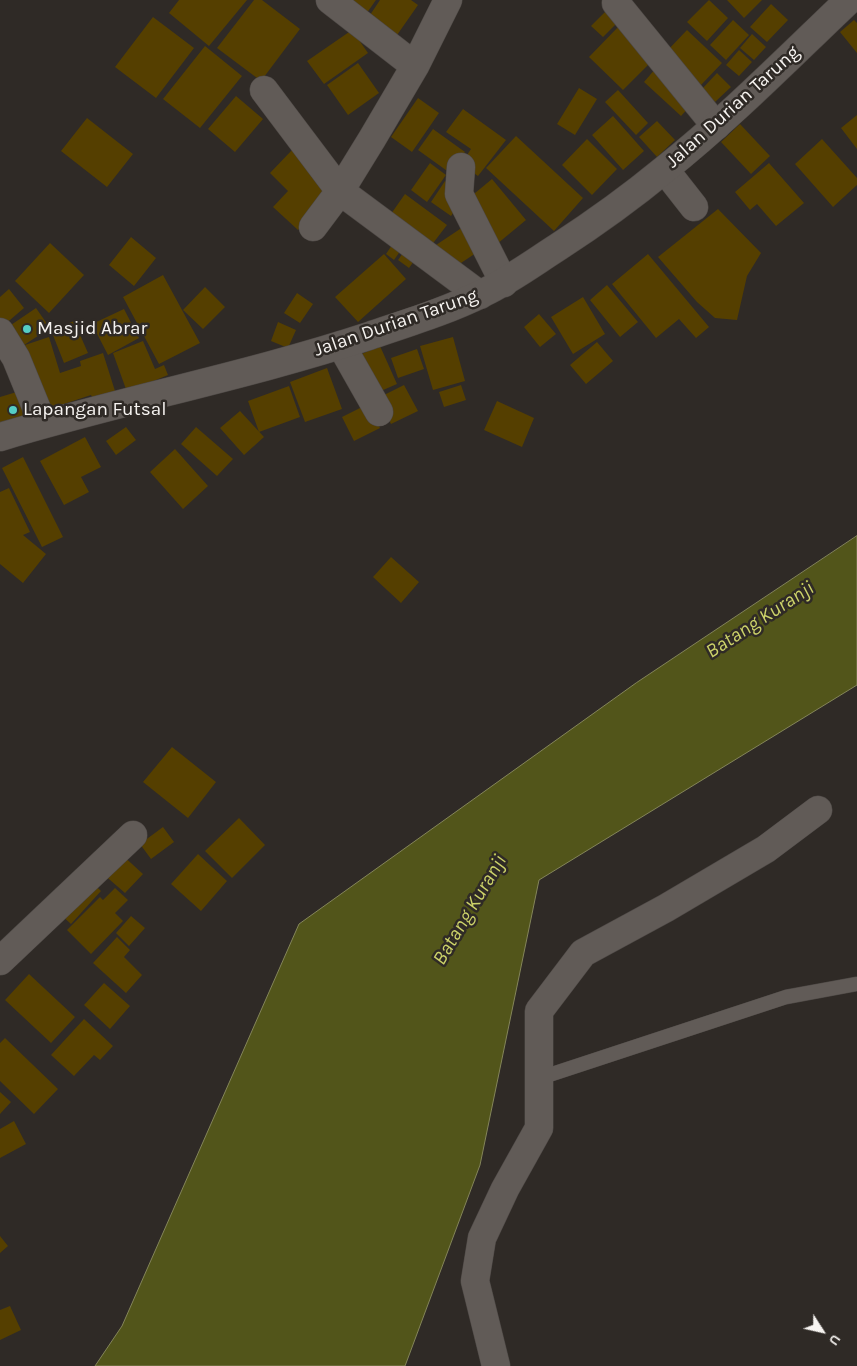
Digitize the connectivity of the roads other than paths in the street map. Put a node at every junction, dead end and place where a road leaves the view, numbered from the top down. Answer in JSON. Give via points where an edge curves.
{"nodes":[{"id":1,"x":330,"y":0,"type":"edge"},
{"id":2,"x":448,"y":0,"type":"edge"},
{"id":3,"x":849,"y":0,"type":"edge"},
{"id":4,"x":616,"y":3,"type":"dead end"},
{"id":5,"x":415,"y":66,"type":"junction"},
{"id":6,"x":264,"y":90,"type":"dead end"},
{"id":7,"x":716,"y":126,"type":"junction"},
{"id":8,"x":461,"y":168,"type":"dead end"},
{"id":9,"x":665,"y":170,"type":"junction"},
{"id":10,"x":340,"y":192,"type":"junction"},
{"id":11,"x":694,"y":207,"type":"dead end"},
{"id":12,"x":313,"y":227,"type":"dead end"},
{"id":13,"x":504,"y":283,"type":"junction"},
{"id":14,"x":480,"y":295,"type":"junction"},
{"id":15,"x":0,"y":332,"type":"edge"},
{"id":16,"x":341,"y":345,"type":"junction"},
{"id":17,"x":379,"y":412,"type":"dead end"},
{"id":18,"x":43,"y":424,"type":"junction"},
{"id":19,"x":0,"y":437,"type":"edge"},
{"id":20,"x":818,"y":810,"type":"dead end"},
{"id":21,"x":133,"y":835,"type":"dead end"},
{"id":22,"x":0,"y":961,"type":"edge"},
{"id":23,"x":857,"y":984,"type":"edge"},
{"id":24,"x":540,"y":1078,"type":"junction"},
{"id":25,"x":496,"y":1366,"type":"edge"}],
"edges":[{"from":1,"to":5,"type":"street"},
{"from":2,"to":5,"type":"street"},
{"from":3,"to":7,"type":"street","name":"Jalan Durian Tarung"},
{"from":4,"to":7,"type":"street"},
{"from":5,"to":10,"type":"street"},
{"from":6,"to":10,"type":"street"},
{"from":7,"to":9,"type":"street","name":"Jalan Durian Tarung"},
{"from":8,"to":13,"type":"street","via":[[459,194]]},
{"from":9,"to":11,"type":"street"},
{"from":9,"to":13,"type":"street","name":"Jalan Durian Tarung"},
{"from":10,"to":12,"type":"street"},
{"from":10,"to":14,"type":"street"},
{"from":13,"to":14,"type":"street","name":"Jalan Durian Tarung"},
{"from":14,"to":16,"type":"street","name":"Jalan Durian Tarung"},
{"from":15,"to":18,"type":"street","via":[[16,358]]},
{"from":16,"to":17,"type":"street"},
{"from":16,"to":18,"type":"street","name":"Jalan Durian Tarung","via":[[221,380]]},
{"from":18,"to":19,"type":"street","name":"Jalan Durian Tarung"},
{"from":20,"to":24,"type":"street","via":[[766,849],[582,953],[540,1011]]},
{"from":21,"to":22,"type":"street"},
{"from":23,"to":24,"type":"lane","via":[[786,997]]},
{"from":24,"to":25,"type":"street","via":[[539,1128],[482,1238],[475,1281]]}]}
